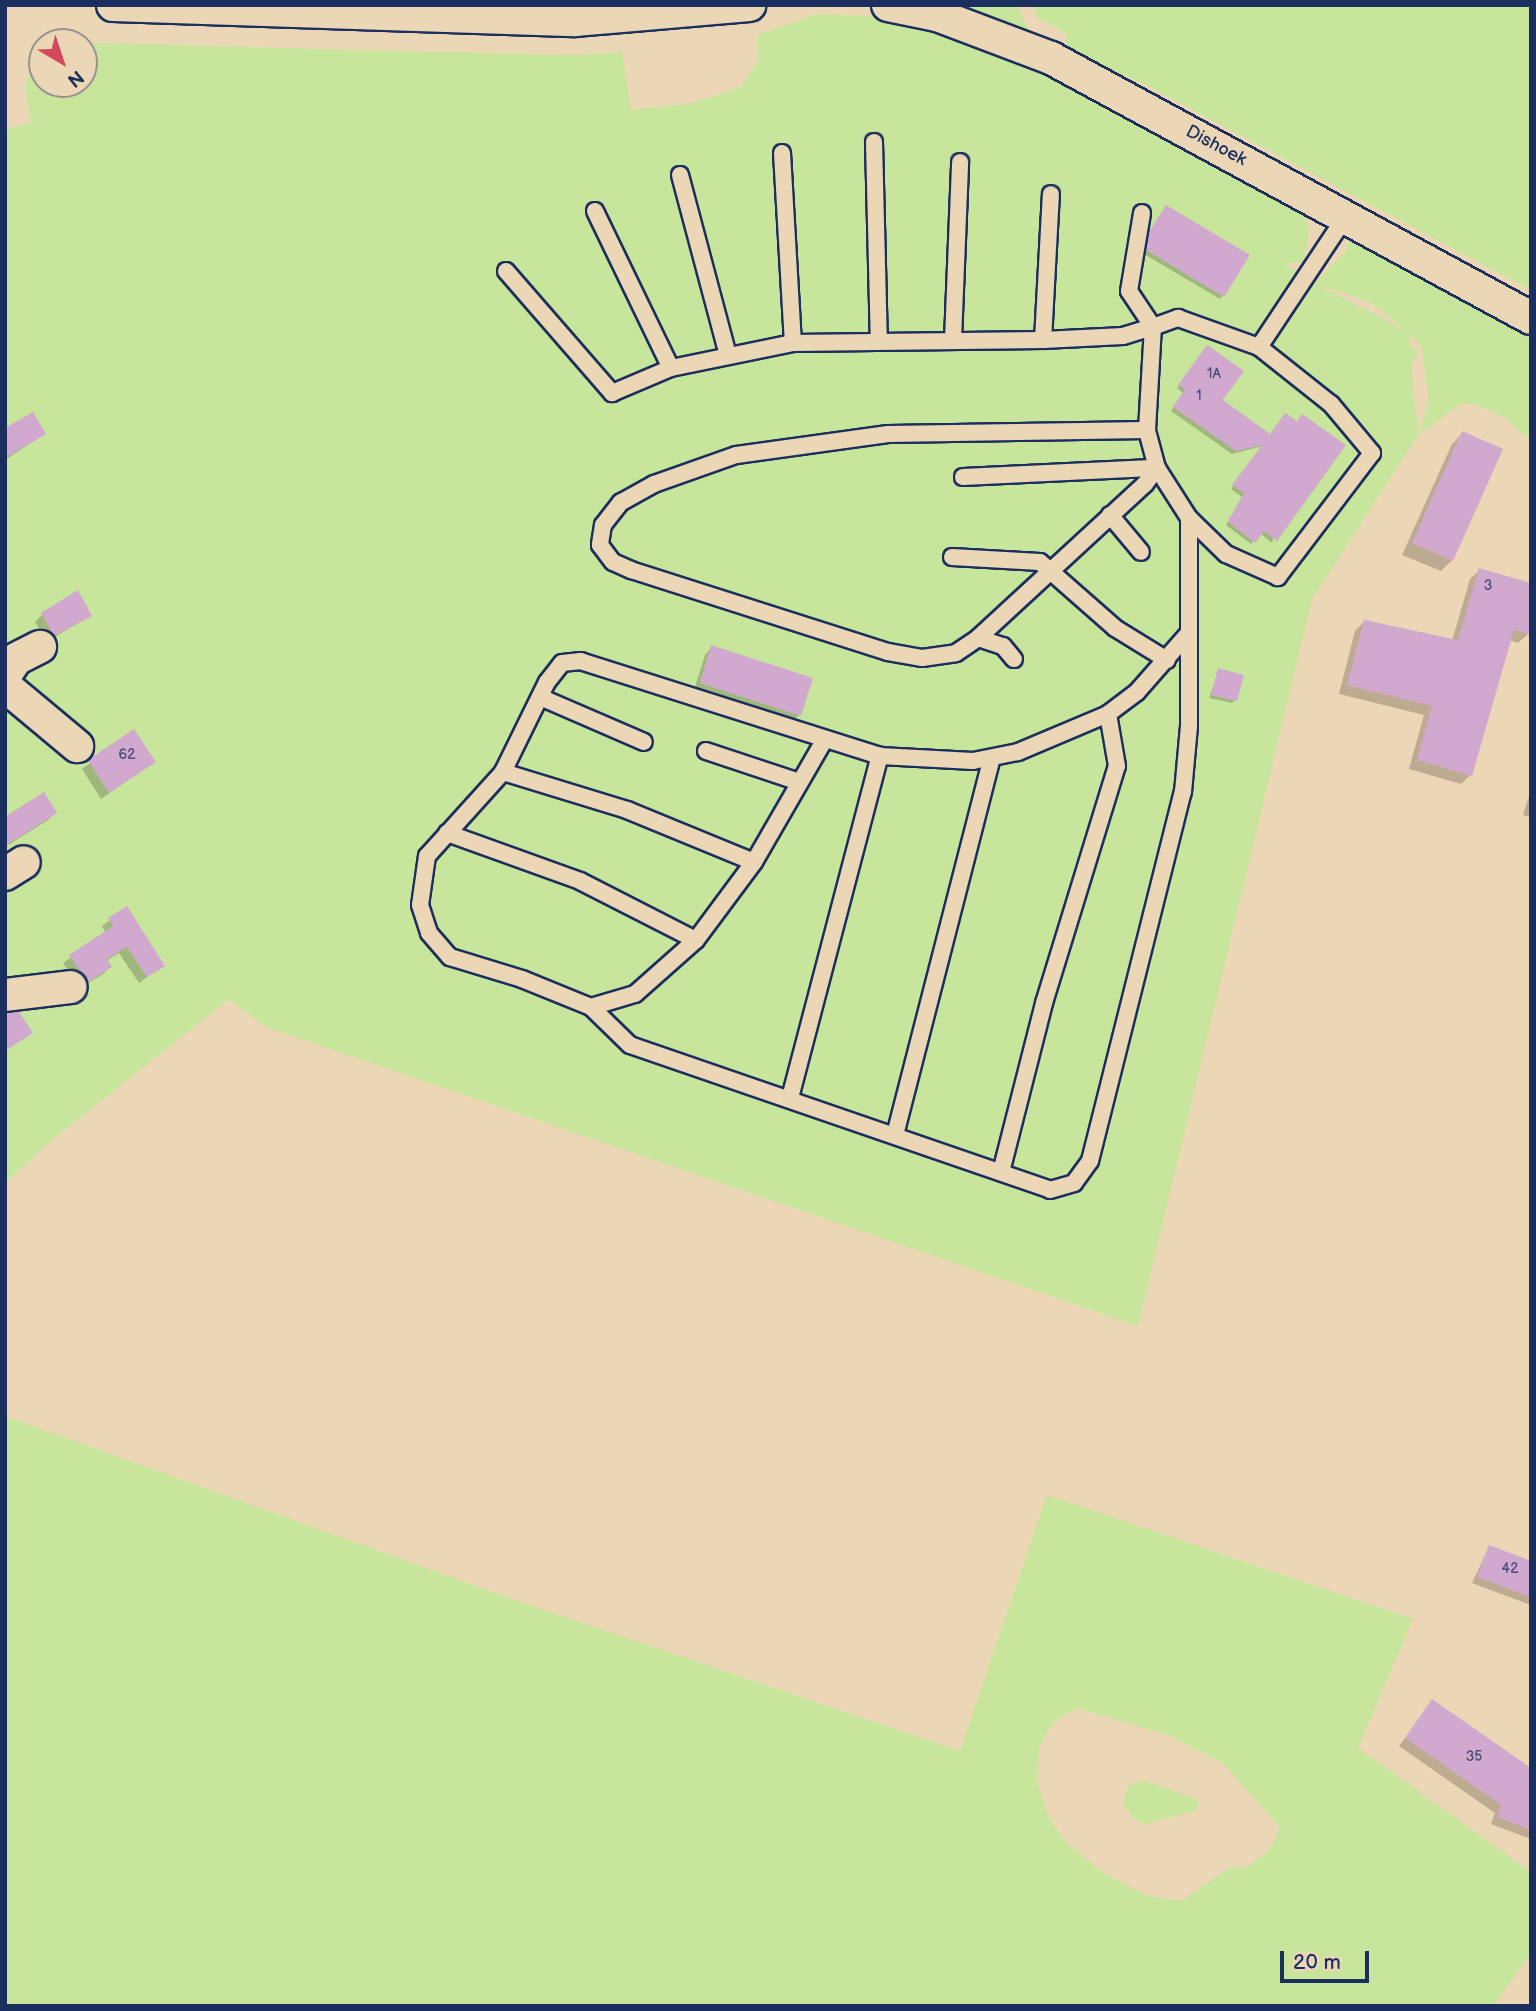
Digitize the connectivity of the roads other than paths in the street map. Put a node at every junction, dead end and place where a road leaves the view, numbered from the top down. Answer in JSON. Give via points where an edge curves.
{"nodes":[{"id":1,"x":113,"y":5,"type":"edge"},
{"id":2,"x":749,"y":5,"type":"edge"},
{"id":3,"x":888,"y":5,"type":"edge"},
{"id":4,"x":874,"y":142,"type":"dead end"},
{"id":5,"x":782,"y":153,"type":"dead end"},
{"id":6,"x":960,"y":162,"type":"dead end"},
{"id":7,"x":680,"y":175,"type":"dead end"},
{"id":8,"x":1051,"y":194,"type":"dead end"},
{"id":9,"x":595,"y":211,"type":"dead end"},
{"id":10,"x":1142,"y":213,"type":"dead end"},
{"id":11,"x":1346,"y":216,"type":"junction"},
{"id":12,"x":506,"y":271,"type":"dead end"},
{"id":13,"x":1531,"y":318,"type":"edge"},
{"id":14,"x":1153,"y":327,"type":"junction"},
{"id":15,"x":879,"y":340,"type":"junction"},
{"id":16,"x":953,"y":340,"type":"junction"},
{"id":17,"x":1043,"y":340,"type":"junction"},
{"id":18,"x":793,"y":343,"type":"junction"},
{"id":19,"x":1259,"y":348,"type":"junction"},
{"id":20,"x":728,"y":356,"type":"junction"},
{"id":21,"x":671,"y":368,"type":"junction"},
{"id":22,"x":1147,"y":429,"type":"junction"},
{"id":23,"x":1157,"y":468,"type":"junction"},
{"id":24,"x":963,"y":477,"type":"dead end"},
{"id":25,"x":1110,"y":515,"type":"junction"},
{"id":26,"x":1189,"y":519,"type":"junction"},
{"id":27,"x":1141,"y":552,"type":"dead end"},
{"id":28,"x":952,"y":557,"type":"dead end"},
{"id":29,"x":1053,"y":570,"type":"junction"},
{"id":30,"x":1187,"y":635,"type":"junction"},
{"id":31,"x":978,"y":638,"type":"junction"},
{"id":32,"x":40,"y":647,"type":"dead end"},
{"id":33,"x":1014,"y":659,"type":"dead end"},
{"id":34,"x":1167,"y":660,"type":"junction"},
{"id":35,"x":5,"y":675,"type":"edge"},
{"id":36,"x":5,"y":686,"type":"edge"},
{"id":37,"x":540,"y":696,"type":"junction"},
{"id":38,"x":1108,"y":714,"type":"junction"},
{"id":39,"x":825,"y":740,"type":"junction"},
{"id":40,"x":644,"y":742,"type":"dead end"},
{"id":41,"x":77,"y":746,"type":"dead end"},
{"id":42,"x":706,"y":751,"type":"dead end"},
{"id":43,"x":880,"y":757,"type":"junction"},
{"id":44,"x":992,"y":758,"type":"junction"},
{"id":45,"x":503,"y":772,"type":"junction"},
{"id":46,"x":799,"y":782,"type":"junction"},
{"id":47,"x":447,"y":833,"type":"junction"},
{"id":48,"x":754,"y":862,"type":"junction"},
{"id":49,"x":696,"y":940,"type":"junction"},
{"id":50,"x":71,"y":987,"type":"dead end"},
{"id":51,"x":5,"y":995,"type":"edge"},
{"id":52,"x":591,"y":1007,"type":"junction"},
{"id":53,"x":790,"y":1098,"type":"junction"},
{"id":54,"x":895,"y":1135,"type":"junction"},
{"id":55,"x":1001,"y":1172,"type":"junction"}],
"edges":[{"from":1,"to":2,"type":"street","via":[[575,20]]},
{"from":3,"to":11,"type":"street","name":"Dishoek","via":[[937,15],[1052,58]]},
{"from":4,"to":15,"type":"lane"},
{"from":5,"to":18,"type":"lane"},
{"from":6,"to":16,"type":"lane"},
{"from":7,"to":20,"type":"lane"},
{"from":8,"to":17,"type":"lane"},
{"from":9,"to":21,"type":"lane"},
{"from":10,"to":14,"type":"lane","via":[[1129,291]]},
{"from":11,"to":13,"type":"street","name":"Dishoek"},
{"from":11,"to":19,"type":"lane"},
{"from":12,"to":21,"type":"lane","via":[[612,393]]},
{"from":14,"to":17,"type":"lane","via":[[1124,336]]},
{"from":14,"to":19,"type":"lane","via":[[1178,318]]},
{"from":14,"to":22,"type":"lane"},
{"from":15,"to":16,"type":"lane"},
{"from":15,"to":18,"type":"lane"},
{"from":16,"to":17,"type":"lane"},
{"from":18,"to":20,"type":"lane"},
{"from":19,"to":26,"type":"lane","via":[[1331,404],[1372,453],[1278,577],[1226,554]]},
{"from":20,"to":21,"type":"lane"},
{"from":22,"to":23,"type":"lane"},
{"from":22,"to":31,"type":"lane","via":[[888,435],[736,455],[654,484],[621,502],[603,525],[600,545],[613,562],[888,652],[922,658],[956,653]]},
{"from":23,"to":24,"type":"lane"},
{"from":23,"to":25,"type":"lane"},
{"from":23,"to":26,"type":"lane"},
{"from":25,"to":27,"type":"lane"},
{"from":25,"to":29,"type":"lane"},
{"from":26,"to":30,"type":"lane"},
{"from":28,"to":29,"type":"lane","via":[[1040,562]]},
{"from":29,"to":31,"type":"lane"},
{"from":29,"to":34,"type":"lane","via":[[1115,628]]},
{"from":30,"to":34,"type":"lane"},
{"from":30,"to":55,"type":"lane","via":[[1189,726],[1183,792],[1090,1161],[1074,1183],[1050,1190]]},
{"from":31,"to":33,"type":"lane","via":[[1003,646]]},
{"from":32,"to":35,"type":"street","via":[[16,659]]},
{"from":34,"to":38,"type":"lane","via":[[1138,692]]},
{"from":36,"to":41,"type":"street"},
{"from":37,"to":39,"type":"lane","via":[[562,663],[581,661]]},
{"from":37,"to":40,"type":"lane"},
{"from":37,"to":45,"type":"lane"},
{"from":38,"to":44,"type":"lane","via":[[1018,752]]},
{"from":38,"to":55,"type":"lane","via":[[1117,766],[1044,1003]]},
{"from":39,"to":43,"type":"lane"},
{"from":39,"to":46,"type":"lane"},
{"from":42,"to":46,"type":"lane"},
{"from":43,"to":44,"type":"lane"},
{"from":43,"to":53,"type":"lane"},
{"from":44,"to":54,"type":"lane"},
{"from":45,"to":47,"type":"lane"},
{"from":45,"to":48,"type":"lane","via":[[627,810]]},
{"from":46,"to":48,"type":"lane"},
{"from":47,"to":49,"type":"lane","via":[[580,881]]},
{"from":47,"to":52,"type":"lane","via":[[427,856],[420,881],[420,905],[429,933],[450,957]]},
{"from":48,"to":49,"type":"lane"},
{"from":49,"to":52,"type":"lane","via":[[635,993]]},
{"from":50,"to":51,"type":"street"},
{"from":52,"to":53,"type":"lane","via":[[629,1045]]},
{"from":53,"to":54,"type":"lane"},
{"from":54,"to":55,"type":"lane"}]}
